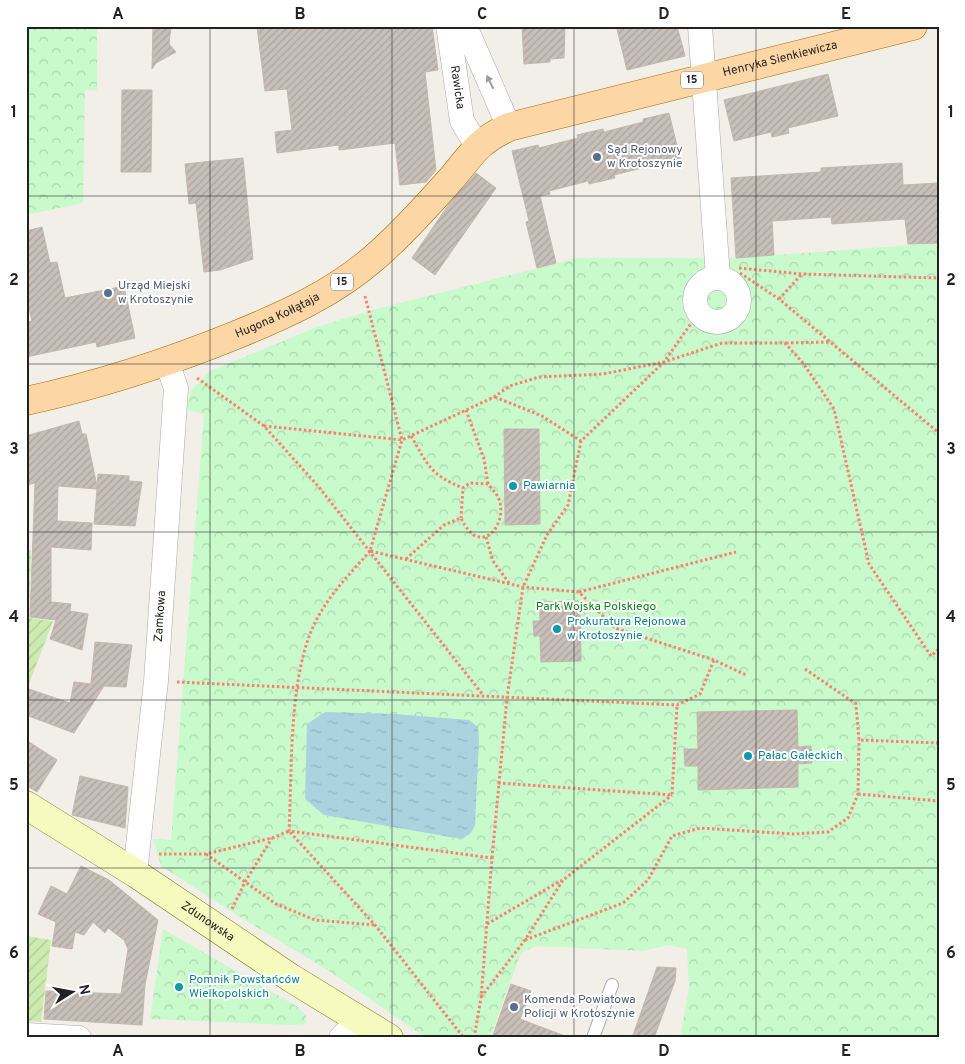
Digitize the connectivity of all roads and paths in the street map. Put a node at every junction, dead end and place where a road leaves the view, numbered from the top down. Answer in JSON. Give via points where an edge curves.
{"nodes":[{"id":1,"x":448,"y":26,"type":"edge"},
{"id":2,"x":465,"y":26,"type":"edge"},
{"id":3,"x":700,"y":26,"type":"edge"},
{"id":4,"x":913,"y":26,"type":"edge"},
{"id":5,"x":704,"y":78,"type":"junction"},
{"id":6,"x":509,"y":127,"type":"junction"},
{"id":7,"x":477,"y":146,"type":"junction"},
{"id":8,"x":802,"y":274,"type":"junction"},
{"id":9,"x":718,"y":278,"type":"junction"},
{"id":10,"x":939,"y":278,"type":"edge"},
{"id":11,"x":366,"y":296,"type":"dead end"},
{"id":12,"x":779,"y":299,"type":"junction"},
{"id":13,"x":699,"y":312,"type":"junction"},
{"id":14,"x":830,"y":342,"type":"junction"},
{"id":15,"x":785,"y":343,"type":"junction"},
{"id":16,"x":167,"y":362,"type":"junction"},
{"id":17,"x":664,"y":362,"type":"junction"},
{"id":18,"x":198,"y":378,"type":"dead end"},
{"id":19,"x":494,"y":397,"type":"junction"},
{"id":20,"x":26,"y":402,"type":"edge"},
{"id":21,"x":466,"y":410,"type":"junction"},
{"id":22,"x":264,"y":426,"type":"junction"},
{"id":23,"x":939,"y":433,"type":"edge"},
{"id":24,"x":412,"y":436,"type":"junction"},
{"id":25,"x":402,"y":440,"type":"junction"},
{"id":26,"x":581,"y":441,"type":"junction"},
{"id":27,"x":488,"y":484,"type":"junction"},
{"id":28,"x":463,"y":488,"type":"junction"},
{"id":29,"x":461,"y":518,"type":"junction"},
{"id":30,"x":486,"y":537,"type":"junction"},
{"id":31,"x":370,"y":551,"type":"junction"},
{"id":32,"x":736,"y":552,"type":"dead end"},
{"id":33,"x":405,"y":559,"type":"junction"},
{"id":34,"x":509,"y":584,"type":"junction"},
{"id":35,"x":523,"y":587,"type":"junction"},
{"id":36,"x":579,"y":592,"type":"junction"},
{"id":37,"x":939,"y":649,"type":"edge"},
{"id":38,"x":714,"y":660,"type":"junction"},
{"id":39,"x":805,"y":669,"type":"dead end"},
{"id":40,"x":746,"y":676,"type":"dead end"},
{"id":41,"x":156,"y":681,"type":"junction"},
{"id":42,"x":297,"y":686,"type":"junction"},
{"id":43,"x":484,"y":696,"type":"junction"},
{"id":44,"x":507,"y":698,"type":"junction"},
{"id":45,"x":677,"y":705,"type":"junction"},
{"id":46,"x":859,"y":740,"type":"junction"},
{"id":47,"x":939,"y":744,"type":"edge"},
{"id":48,"x":498,"y":783,"type":"junction"},
{"id":49,"x":858,"y":794,"type":"junction"},
{"id":50,"x":672,"y":796,"type":"junction"},
{"id":51,"x":939,"y":801,"type":"edge"},
{"id":52,"x":26,"y":805,"type":"edge"},
{"id":53,"x":289,"y":831,"type":"junction"},
{"id":54,"x":272,"y":838,"type":"junction"},
{"id":55,"x":155,"y":854,"type":"dead end"},
{"id":56,"x":206,"y":854,"type":"junction"},
{"id":57,"x":492,"y":858,"type":"junction"},
{"id":58,"x":135,"y":873,"type":"junction"},
{"id":59,"x":563,"y":880,"type":"junction"},
{"id":60,"x":245,"y":882,"type":"junction"},
{"id":61,"x":487,"y":924,"type":"junction"},
{"id":62,"x":375,"y":925,"type":"junction"},
{"id":63,"x":220,"y":931,"type":"junction"},
{"id":64,"x":526,"y":940,"type":"junction"},
{"id":65,"x":612,"y":985,"type":"dead end"},
{"id":66,"x":481,"y":998,"type":"junction"},
{"id":67,"x":350,"y":1028,"type":"edge"},
{"id":68,"x":26,"y":1035,"type":"edge"},
{"id":69,"x":79,"y":1038,"type":"edge"},
{"id":70,"x":389,"y":1038,"type":"edge"},
{"id":71,"x":464,"y":1038,"type":"edge"},
{"id":72,"x":474,"y":1038,"type":"edge"},
{"id":73,"x":593,"y":1038,"type":"edge"}],
"edges":[{"from":1,"to":7,"type":"street","name":"Rawicka","via":[[462,121]]},
{"from":6,"to":2,"type":"street","one_way":true},
{"from":3,"to":5,"type":"street"},
{"from":4,"to":5,"type":"main road","name":"Henryka Sienkiewicza","number":"15"},
{"from":5,"to":6,"type":"main road","name":"Henryka Sienkiewicza","number":"15"},
{"from":5,"to":9,"type":"street"},
{"from":6,"to":7,"type":"main road","name":"Henryka Sienkiewicza","number":"15"},
{"from":7,"to":16,"type":"main road","name":"Hugona Kołłątaja","number":"15","via":[[375,258],[347,278],[318,298]]},
{"from":8,"to":10,"type":"path"},
{"from":8,"to":12,"type":"path"},
{"from":8,"to":12,"type":"path","via":[[731,267]]},
{"from":9,"to":13,"type":"street","via":[[704,282],[696,292]]},
{"from":9,"to":13,"type":"street","via":[[725,279],[736,288],[740,303],[737,310],[719,322],[711,321]]},
{"from":11,"to":25,"type":"path"},
{"from":12,"to":14,"type":"path"},
{"from":13,"to":17,"type":"path"},
{"from":14,"to":15,"type":"path"},
{"from":14,"to":23,"type":"path"},
{"from":15,"to":17,"type":"path","via":[[722,343]]},
{"from":15,"to":37,"type":"path","via":[[803,363],[834,410],[869,564],[931,656]]},
{"from":16,"to":20,"type":"main road","name":"Hugona Kołłątaja","number":"15","via":[[117,379]]},
{"from":16,"to":41,"type":"street","name":"Zamkowa","via":[[176,388]]},
{"from":17,"to":19,"type":"path","via":[[603,374],[539,377],[510,386]]},
{"from":17,"to":26,"type":"path"},
{"from":18,"to":22,"type":"path"},
{"from":19,"to":21,"type":"path"},
{"from":19,"to":26,"type":"path","via":[[542,416]]},
{"from":21,"to":24,"type":"path"},
{"from":21,"to":27,"type":"path","via":[[484,459]]},
{"from":22,"to":25,"type":"path"},
{"from":22,"to":31,"type":"path"},
{"from":24,"to":25,"type":"path"},
{"from":24,"to":28,"type":"path","via":[[433,473],[443,481]]},
{"from":25,"to":31,"type":"path"},
{"from":26,"to":35,"type":"path","via":[[568,505],[547,535]]},
{"from":27,"to":28,"type":"path","via":[[470,483]]},
{"from":27,"to":30,"type":"path","via":[[498,497],[501,509],[499,522]]},
{"from":28,"to":29,"type":"path"},
{"from":29,"to":30,"type":"path","via":[[472,535]]},
{"from":29,"to":33,"type":"path","via":[[444,525]]},
{"from":30,"to":34,"type":"path","via":[[493,560]]},
{"from":31,"to":33,"type":"path"},
{"from":31,"to":42,"type":"path","via":[[335,591],[310,634]]},
{"from":31,"to":43,"type":"path"},
{"from":32,"to":36,"type":"path"},
{"from":33,"to":34,"type":"path"},
{"from":34,"to":35,"type":"path"},
{"from":35,"to":36,"type":"path"},
{"from":35,"to":44,"type":"path"},
{"from":36,"to":38,"type":"path","via":[[615,628]]},
{"from":38,"to":40,"type":"path"},
{"from":38,"to":45,"type":"path","via":[[700,694]]},
{"from":39,"to":46,"type":"path","via":[[856,704]]},
{"from":41,"to":42,"type":"path"},
{"from":41,"to":58,"type":"street","name":"Zamkowa"},
{"from":42,"to":43,"type":"path"},
{"from":42,"to":53,"type":"path"},
{"from":43,"to":44,"type":"path"},
{"from":44,"to":45,"type":"path"},
{"from":44,"to":48,"type":"path"},
{"from":45,"to":50,"type":"path"},
{"from":46,"to":47,"type":"path"},
{"from":46,"to":49,"type":"path"},
{"from":48,"to":50,"type":"path"},
{"from":48,"to":57,"type":"path"},
{"from":49,"to":51,"type":"path"},
{"from":49,"to":64,"type":"path","via":[[848,818],[828,832],[793,834],[700,828],[672,836],[648,880],[623,903]]},
{"from":50,"to":59,"type":"path"},
{"from":52,"to":58,"type":"street","name":"Zdunowska"},
{"from":53,"to":54,"type":"path"},
{"from":53,"to":57,"type":"path"},
{"from":53,"to":62,"type":"path"},
{"from":54,"to":56,"type":"path"},
{"from":54,"to":60,"type":"path"},
{"from":55,"to":56,"type":"path"},
{"from":56,"to":60,"type":"path"},
{"from":57,"to":61,"type":"path"},
{"from":58,"to":63,"type":"street","name":"Zdunowska"},
{"from":59,"to":61,"type":"path"},
{"from":59,"to":64,"type":"path"},
{"from":60,"to":62,"type":"path","via":[[276,904],[315,920]]},
{"from":60,"to":63,"type":"path"},
{"from":61,"to":66,"type":"path"},
{"from":62,"to":71,"type":"path"},
{"from":63,"to":67,"type":"street","name":"Zdunowska"},
{"from":64,"to":66,"type":"path"},
{"from":65,"to":73,"type":"lane"},
{"from":66,"to":72,"type":"path"},
{"from":67,"to":70,"type":"street","name":"Zdunowska"},
{"from":68,"to":69,"type":"street"}]}
